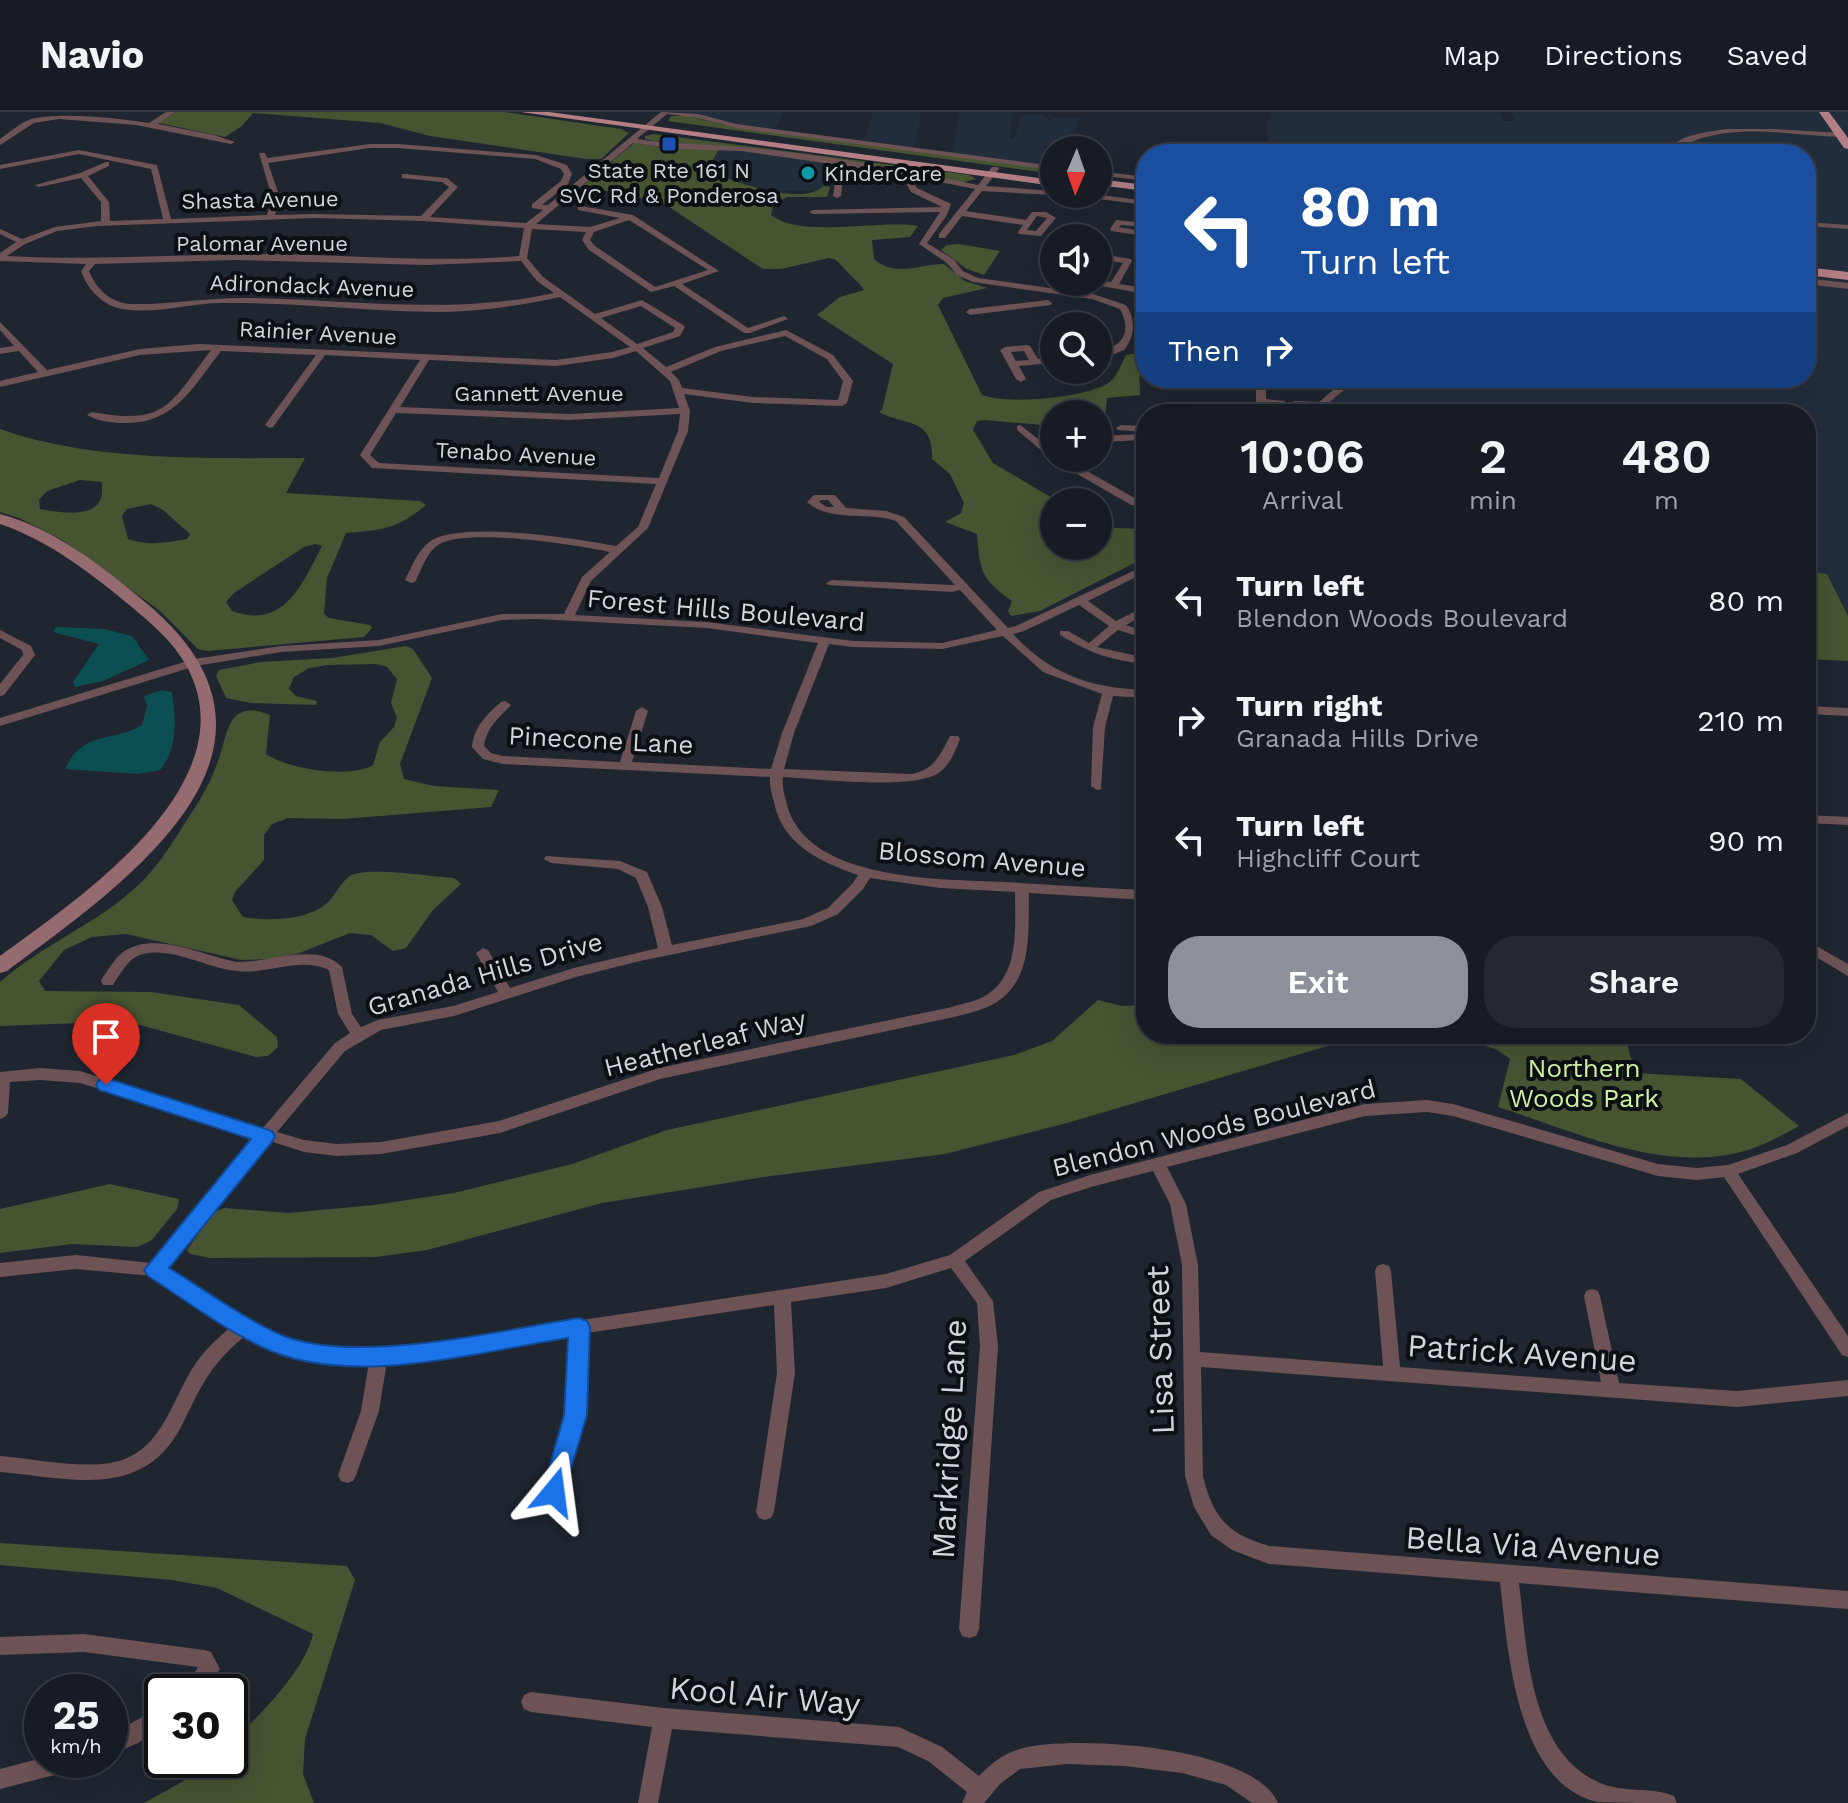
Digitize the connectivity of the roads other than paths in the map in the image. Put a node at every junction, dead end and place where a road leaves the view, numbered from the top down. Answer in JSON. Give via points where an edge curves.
{"nodes":[{"id":1,"x":171,"y":112,"type":"edge"},
{"id":2,"x":527,"y":112,"type":"edge"},
{"id":3,"x":572,"y":112,"type":"edge"},
{"id":4,"x":666,"y":112,"type":"edge"},
{"id":5,"x":1824,"y":112,"type":"edge"},
{"id":6,"x":150,"y":126,"type":"junction"},
{"id":7,"x":649,"y":126,"type":"junction"},
{"id":8,"x":1840,"y":135,"type":"junction"},
{"id":9,"x":631,"y":140,"type":"junction"},
{"id":10,"x":231,"y":142,"type":"dead end"},
{"id":11,"x":0,"y":143,"type":"edge"},
{"id":12,"x":1679,"y":144,"type":"edge"},
{"id":13,"x":1848,"y":146,"type":"edge"},
{"id":14,"x":106,"y":164,"type":"dead end"},
{"id":15,"x":1040,"y":166,"type":"edge"},
{"id":16,"x":0,"y":167,"type":"edge"},
{"id":17,"x":889,"y":169,"type":"junction"},
{"id":18,"x":993,"y":172,"type":"junction"},
{"id":19,"x":83,"y":175,"type":"junction"},
{"id":20,"x":1112,"y":175,"type":"edge"},
{"id":21,"x":405,"y":176,"type":"dead end"},
{"id":22,"x":917,"y":176,"type":"junction"},
{"id":23,"x":1040,"y":176,"type":"edge"},
{"id":24,"x":1136,"y":178,"type":"edge"},
{"id":25,"x":1040,"y":180,"type":"edge"},
{"id":26,"x":1112,"y":184,"type":"edge"},
{"id":27,"x":39,"y":185,"type":"dead end"},
{"id":28,"x":1136,"y":187,"type":"edge"},
{"id":29,"x":980,"y":188,"type":"junction"},
{"id":30,"x":1112,"y":191,"type":"edge"},
{"id":31,"x":1040,"y":192,"type":"edge"},
{"id":32,"x":1136,"y":194,"type":"edge"},
{"id":33,"x":837,"y":196,"type":"dead end"},
{"id":34,"x":928,"y":196,"type":"junction"},
{"id":35,"x":1112,"y":199,"type":"edge"},
{"id":36,"x":1136,"y":202,"type":"edge"},
{"id":37,"x":549,"y":208,"type":"junction"},
{"id":38,"x":581,"y":208,"type":"dead end"},
{"id":39,"x":946,"y":209,"type":"junction"},
{"id":40,"x":866,"y":210,"type":"junction"},
{"id":41,"x":813,"y":212,"type":"dead end"},
{"id":42,"x":960,"y":213,"type":"junction"},
{"id":43,"x":271,"y":216,"type":"junction"},
{"id":44,"x":630,"y":217,"type":"junction"},
{"id":45,"x":423,"y":219,"type":"junction"},
{"id":46,"x":167,"y":220,"type":"junction"},
{"id":47,"x":105,"y":223,"type":"junction"},
{"id":48,"x":1027,"y":223,"type":"dead end"},
{"id":49,"x":1136,"y":224,"type":"edge"},
{"id":50,"x":1816,"y":225,"type":"edge"},
{"id":51,"x":528,"y":226,"type":"junction"},
{"id":52,"x":1848,"y":227,"type":"edge"},
{"id":53,"x":591,"y":230,"type":"junction"},
{"id":54,"x":0,"y":231,"type":"edge"},
{"id":55,"x":1136,"y":232,"type":"edge"},
{"id":56,"x":942,"y":236,"type":"dead end"},
{"id":57,"x":22,"y":242,"type":"junction"},
{"id":58,"x":0,"y":258,"type":"edge"},
{"id":59,"x":523,"y":258,"type":"junction"},
{"id":60,"x":1112,"y":259,"type":"edge"},
{"id":61,"x":91,"y":263,"type":"junction"},
{"id":62,"x":1816,"y":265,"type":"edge"},
{"id":63,"x":1848,"y":269,"type":"edge"},
{"id":64,"x":1816,"y":272,"type":"edge"},
{"id":65,"x":1848,"y":276,"type":"edge"},
{"id":66,"x":1816,"y":282,"type":"edge"},
{"id":67,"x":675,"y":283,"type":"junction"},
{"id":68,"x":1023,"y":286,"type":"junction"},
{"id":69,"x":1113,"y":286,"type":"joint"},
{"id":70,"x":1848,"y":286,"type":"edge"},
{"id":71,"x":1136,"y":289,"type":"edge"},
{"id":72,"x":563,"y":294,"type":"junction"},
{"id":73,"x":1048,"y":303,"type":"dead end"},
{"id":74,"x":1025,"y":305,"type":"junction"},
{"id":75,"x":970,"y":312,"type":"dead end"},
{"id":76,"x":594,"y":317,"type":"junction"},
{"id":77,"x":784,"y":319,"type":"dead end"},
{"id":78,"x":0,"y":325,"type":"edge"},
{"id":79,"x":21,"y":348,"type":"junction"},
{"id":80,"x":218,"y":348,"type":"junction"},
{"id":81,"x":637,"y":348,"type":"junction"},
{"id":82,"x":0,"y":351,"type":"edge"},
{"id":83,"x":1112,"y":352,"type":"edge"},
{"id":84,"x":322,"y":353,"type":"junction"},
{"id":85,"x":426,"y":358,"type":"junction"},
{"id":86,"x":1040,"y":361,"type":"edge"},
{"id":87,"x":1035,"y":362,"type":"junction"},
{"id":88,"x":1013,"y":364,"type":"junction"},
{"id":89,"x":665,"y":371,"type":"junction"},
{"id":90,"x":46,"y":375,"type":"junction"},
{"id":91,"x":1021,"y":379,"type":"dead end"},
{"id":92,"x":0,"y":384,"type":"edge"},
{"id":93,"x":1261,"y":388,"type":"edge"},
{"id":94,"x":1342,"y":388,"type":"edge"},
{"id":95,"x":680,"y":391,"type":"junction"},
{"id":96,"x":1260,"y":401,"type":"junction"},
{"id":97,"x":1282,"y":403,"type":"dead end"},
{"id":98,"x":1261,"y":404,"type":"edge"},
{"id":99,"x":1325,"y":404,"type":"edge"},
{"id":100,"x":393,"y":410,"type":"junction"},
{"id":101,"x":685,"y":411,"type":"junction"},
{"id":102,"x":92,"y":415,"type":"dead end"},
{"id":103,"x":270,"y":425,"type":"dead end"},
{"id":104,"x":1020,"y":428,"type":"dead end"},
{"id":105,"x":1121,"y":428,"type":"dead end"},
{"id":106,"x":1136,"y":429,"type":"edge"},
{"id":107,"x":1136,"y":437,"type":"edge"},
{"id":108,"x":1112,"y":438,"type":"edge"},
{"id":109,"x":1040,"y":444,"type":"edge"},
{"id":110,"x":1090,"y":472,"type":"edge"},
{"id":111,"x":663,"y":481,"type":"junction"},
{"id":112,"x":1136,"y":503,"type":"edge"},
{"id":113,"x":843,"y":511,"type":"dead end"},
{"id":114,"x":0,"y":519,"type":"edge"},
{"id":115,"x":618,"y":550,"type":"junction"},
{"id":116,"x":1136,"y":573,"type":"edge"},
{"id":117,"x":411,"y":580,"type":"dead end"},
{"id":118,"x":832,"y":583,"type":"dead end"},
{"id":119,"x":962,"y":586,"type":"junction"},
{"id":120,"x":1081,"y":601,"type":"junction"},
{"id":121,"x":1136,"y":615,"type":"edge"},
{"id":122,"x":568,"y":618,"type":"junction"},
{"id":123,"x":1116,"y":626,"type":"junction"},
{"id":124,"x":0,"y":633,"type":"edge"},
{"id":125,"x":1006,"y":633,"type":"junction"},
{"id":126,"x":1064,"y":633,"type":"dead end"},
{"id":127,"x":1136,"y":633,"type":"edge"},
{"id":128,"x":825,"y":640,"type":"junction"},
{"id":129,"x":1089,"y":648,"type":"junction"},
{"id":130,"x":1136,"y":659,"type":"edge"},
{"id":131,"x":194,"y":663,"type":"junction"},
{"id":132,"x":0,"y":692,"type":"edge"},
{"id":133,"x":1108,"y":692,"type":"junction"},
{"id":134,"x":1136,"y":693,"type":"edge"},
{"id":135,"x":505,"y":705,"type":"dead end"},
{"id":136,"x":1816,"y":710,"type":"edge"},
{"id":137,"x":642,"y":711,"type":"dead end"},
{"id":138,"x":1848,"y":712,"type":"edge"},
{"id":139,"x":0,"y":722,"type":"edge"},
{"id":140,"x":954,"y":739,"type":"dead end"},
{"id":141,"x":625,"y":766,"type":"junction"},
{"id":142,"x":778,"y":772,"type":"junction"},
{"id":143,"x":1097,"y":786,"type":"dead end"},
{"id":144,"x":1816,"y":819,"type":"edge"},
{"id":145,"x":1848,"y":821,"type":"edge"},
{"id":146,"x":551,"y":859,"type":"dead end"},
{"id":147,"x":865,"y":874,"type":"junction"},
{"id":148,"x":1022,"y":888,"type":"junction"},
{"id":149,"x":1136,"y":894,"type":"edge"},
{"id":150,"x":666,"y":950,"type":"junction"},
{"id":151,"x":1816,"y":951,"type":"edge"},
{"id":152,"x":483,"y":953,"type":"dead end"},
{"id":153,"x":0,"y":966,"type":"edge"},
{"id":154,"x":1848,"y":971,"type":"edge"},
{"id":155,"x":108,"y":981,"type":"dead end"},
{"id":156,"x":507,"y":995,"type":"junction"},
{"id":157,"x":358,"y":1035,"type":"junction"},
{"id":158,"x":0,"y":1113,"type":"edge"},
{"id":159,"x":1848,"y":1119,"type":"edge"},
{"id":160,"x":265,"y":1136,"type":"junction"},
{"id":161,"x":1157,"y":1164,"type":"junction"},
{"id":162,"x":1728,"y":1171,"type":"junction"},
{"id":163,"x":955,"y":1260,"type":"junction"},
{"id":164,"x":0,"y":1270,"type":"edge"},
{"id":165,"x":155,"y":1270,"type":"junction"},
{"id":166,"x":1383,"y":1271,"type":"dead end"},
{"id":167,"x":782,"y":1296,"type":"junction"},
{"id":168,"x":1592,"y":1296,"type":"dead end"},
{"id":169,"x":245,"y":1325,"type":"junction"},
{"id":170,"x":579,"y":1327,"type":"junction"},
{"id":171,"x":1848,"y":1350,"type":"edge"},
{"id":172,"x":379,"y":1355,"type":"junction"},
{"id":173,"x":1192,"y":1359,"type":"junction"},
{"id":174,"x":1392,"y":1373,"type":"junction"},
{"id":175,"x":1848,"y":1388,"type":"edge"},
{"id":176,"x":1612,"y":1391,"type":"junction"},
{"id":177,"x":0,"y":1464,"type":"edge"},
{"id":178,"x":347,"y":1475,"type":"dead end"},
{"id":179,"x":554,"y":1492,"type":"dead end"},
{"id":180,"x":765,"y":1512,"type":"dead end"},
{"id":181,"x":1219,"y":1533,"type":"joint"},
{"id":182,"x":1508,"y":1573,"type":"junction"},
{"id":183,"x":1848,"y":1600,"type":"edge"},
{"id":184,"x":969,"y":1629,"type":"dead end"},
{"id":185,"x":0,"y":1646,"type":"edge"},
{"id":186,"x":206,"y":1674,"type":"edge"},
{"id":187,"x":531,"y":1702,"type":"dead end"},
{"id":188,"x":664,"y":1718,"type":"junction"},
{"id":189,"x":24,"y":1773,"type":"edge"},
{"id":190,"x":0,"y":1779,"type":"edge"},
{"id":191,"x":975,"y":1796,"type":"edge"},
{"id":192,"x":648,"y":1803,"type":"edge"},
{"id":193,"x":1267,"y":1803,"type":"edge"},
{"id":194,"x":1667,"y":1803,"type":"edge"}],
"edges":[{"from":1,"to":6,"type":"street"},
{"from":2,"to":7,"type":"main road"},
{"from":3,"to":7,"type":"main road"},
{"from":4,"to":7,"type":"street"},
{"from":4,"to":15,"type":"street"},
{"from":5,"to":8,"type":"main road"},
{"from":6,"to":10,"type":"street"},
{"from":6,"to":11,"type":"street","via":[[32,120]]},
{"from":7,"to":9,"type":"street"},
{"from":7,"to":18,"type":"main road"},
{"from":7,"to":18,"type":"main road"},
{"from":8,"to":12,"type":"street","via":[[1717,133]]},
{"from":8,"to":13,"type":"main road"},
{"from":9,"to":17,"type":"street"},
{"from":9,"to":37,"type":"street"},
{"from":14,"to":19,"type":"street"},
{"from":16,"to":46,"type":"street","via":[[79,152],[154,167]]},
{"from":17,"to":22,"type":"street"},
{"from":17,"to":33,"type":"street","via":[[884,176],[839,176]]},
{"from":18,"to":23,"type":"main road"},
{"from":18,"to":25,"type":"main road"},
{"from":18,"to":29,"type":"street"},
{"from":19,"to":27,"type":"street"},
{"from":19,"to":47,"type":"street","via":[[104,198]]},
{"from":20,"to":24,"type":"street"},
{"from":21,"to":45,"type":"street","via":[[444,180],[454,187]]},
{"from":22,"to":29,"type":"street"},
{"from":22,"to":34,"type":"street","via":[[911,185]]},
{"from":26,"to":28,"type":"main road"},
{"from":29,"to":31,"type":"street"},
{"from":29,"to":42,"type":"street"},
{"from":30,"to":32,"type":"main road"},
{"from":34,"to":39,"type":"street","via":[[942,200]]},
{"from":34,"to":40,"type":"street","via":[[869,202]]},
{"from":35,"to":36,"type":"street"},
{"from":37,"to":43,"type":"street","via":[[535,206],[565,182],[564,167],[536,157],[380,146],[263,158],[276,198]]},
{"from":37,"to":51,"type":"street"},
{"from":38,"to":44,"type":"street"},
{"from":39,"to":40,"type":"street"},
{"from":39,"to":68,"type":"street","via":[[923,244],[966,277]]},
{"from":40,"to":41,"type":"street"},
{"from":42,"to":48,"type":"street"},
{"from":42,"to":56,"type":"street"},
{"from":43,"to":45,"type":"street","name":"Shasta Avenue"},
{"from":43,"to":46,"type":"street","name":"Shasta Avenue"},
{"from":44,"to":53,"type":"street"},
{"from":44,"to":67,"type":"street","via":[[715,271]]},
{"from":45,"to":51,"type":"street","name":"Shasta Avenue"},
{"from":46,"to":47,"type":"street","name":"Shasta Avenue"},
{"from":47,"to":57,"type":"street","name":"Shasta Avenue","via":[[55,229]]},
{"from":49,"to":55,"type":"street","via":[[1119,222],[1114,229]]},
{"from":50,"to":52,"type":"street"},
{"from":51,"to":53,"type":"street","name":"Shasta Avenue"},
{"from":51,"to":59,"type":"street"},
{"from":53,"to":67,"type":"street","via":[[586,240],[592,248],[654,290]]},
{"from":54,"to":57,"type":"street"},
{"from":57,"to":58,"type":"street","name":"Shasta Avenue"},
{"from":58,"to":61,"type":"street","name":"Palomar Avenue"},
{"from":59,"to":61,"type":"street","name":"Palomar Avenue","via":[[433,264],[272,257]]},
{"from":59,"to":72,"type":"street","via":[[540,279]]},
{"from":60,"to":69,"type":"street","via":[[1128,261]]},
{"from":61,"to":72,"type":"street","name":"Adirondack Avenue","via":[[85,271],[88,282],[106,299],[124,306],[236,300],[467,310],[524,305]]},
{"from":62,"to":63,"type":"main road"},
{"from":64,"to":65,"type":"main road"},
{"from":66,"to":70,"type":"street"},
{"from":67,"to":77,"type":"street","via":[[747,331]]},
{"from":68,"to":74,"type":"street"},
{"from":68,"to":83,"type":"street","via":[[1123,307],[1129,318],[1128,342]]},
{"from":69,"to":71,"type":"street"},
{"from":72,"to":76,"type":"street"},
{"from":73,"to":74,"type":"street"},
{"from":74,"to":75,"type":"street"},
{"from":76,"to":81,"type":"street"},
{"from":76,"to":81,"type":"street","name":"Rainier Avenue","via":[[642,303],[680,327],[677,334]]},
{"from":78,"to":79,"type":"street"},
{"from":79,"to":82,"type":"street"},
{"from":79,"to":90,"type":"street"},
{"from":80,"to":84,"type":"street","name":"Rainier Avenue"},
{"from":80,"to":90,"type":"street","name":"Rainier Avenue","via":[[140,352]]},
{"from":80,"to":102,"type":"street","via":[[165,412],[136,423]]},
{"from":81,"to":85,"type":"street","name":"Rainier Avenue","via":[[556,363]]},
{"from":81,"to":89,"type":"street"},
{"from":84,"to":85,"type":"street","name":"Rainier Avenue"},
{"from":84,"to":103,"type":"street"},
{"from":85,"to":100,"type":"street"},
{"from":86,"to":87,"type":"street"},
{"from":87,"to":88,"type":"street"},
{"from":87,"to":88,"type":"street","via":[[1027,348],[1005,350]]},
{"from":88,"to":91,"type":"street"},
{"from":89,"to":95,"type":"street"},
{"from":89,"to":95,"type":"street","via":[[718,349],[786,333],[830,357],[848,381],[842,403]]},
{"from":90,"to":92,"type":"street","name":"Rainier Avenue"},
{"from":93,"to":96,"type":"street"},
{"from":94,"to":99,"type":"street"},
{"from":95,"to":101,"type":"street"},
{"from":96,"to":97,"type":"street"},
{"from":96,"to":98,"type":"street"},
{"from":100,"to":101,"type":"street","name":"Gannett Avenue","via":[[570,417]]},
{"from":100,"to":111,"type":"street","name":"Tenabo Avenue","via":[[365,455],[389,468]]},
{"from":101,"to":111,"type":"street","via":[[683,431]]},
{"from":104,"to":109,"type":"street"},
{"from":105,"to":106,"type":"street"},
{"from":107,"to":108,"type":"street"},
{"from":110,"to":112,"type":"street"},
{"from":111,"to":115,"type":"street","via":[[643,528]]},
{"from":113,"to":119,"type":"street","via":[[900,519]]},
{"from":114,"to":131,"type":"street","via":[[69,551],[172,632]]},
{"from":115,"to":117,"type":"street","via":[[572,541],[456,536],[431,545]]},
{"from":115,"to":122,"type":"street","via":[[586,579]]},
{"from":116,"to":120,"type":"street","name":"Forest Hills Boulevard"},
{"from":118,"to":119,"type":"street"},
{"from":119,"to":125,"type":"street"},
{"from":120,"to":123,"type":"street"},
{"from":120,"to":125,"type":"street","name":"Forest Hills Boulevard"},
{"from":121,"to":123,"type":"street"},
{"from":122,"to":128,"type":"street","name":"Forest Hills Boulevard","via":[[741,628]]},
{"from":122,"to":131,"type":"street","name":"Forest Hills Boulevard","via":[[502,617],[379,643],[281,649]]},
{"from":123,"to":127,"type":"street"},
{"from":123,"to":129,"type":"street"},
{"from":124,"to":132,"type":"street","via":[[27,648],[29,655]]},
{"from":125,"to":128,"type":"street","name":"Forest Hills Boulevard","via":[[942,646]]},
{"from":125,"to":133,"type":"street","via":[[1047,670]]},
{"from":126,"to":129,"type":"street"},
{"from":128,"to":142,"type":"street","name":"Blossom Avenue"},
{"from":129,"to":130,"type":"street"},
{"from":131,"to":139,"type":"street","name":"Forest Hills Boulevard"},
{"from":131,"to":153,"type":"street","via":[[206,687],[209,731],[183,802],[154,842],[106,887]]},
{"from":133,"to":134,"type":"street"},
{"from":133,"to":143,"type":"street","via":[[1099,727]]},
{"from":135,"to":141,"type":"street","name":"Pinecone Lane","via":[[479,733],[478,747],[487,756]]},
{"from":136,"to":138,"type":"street"},
{"from":137,"to":141,"type":"street"},
{"from":140,"to":142,"type":"street","name":"Pinecone Lane","via":[[943,765],[917,777]]},
{"from":141,"to":142,"type":"street","name":"Pinecone Lane"},
{"from":142,"to":147,"type":"street","name":"Blossom Avenue","via":[[781,816],[813,852]]},
{"from":144,"to":145,"type":"street"},
{"from":146,"to":150,"type":"street","via":[[620,865],[642,875]]},
{"from":147,"to":148,"type":"street","name":"Blossom Avenue"},
{"from":147,"to":150,"type":"street","name":"Granada Hills Drive","via":[[833,911],[806,923]]},
{"from":148,"to":149,"type":"street","name":"Blossom Avenue"},
{"from":148,"to":160,"type":"street","name":"Heatherleaf Way","via":[[1012,979],[995,997],[954,1012],[659,1074],[500,1127],[449,1138],[337,1150]]},
{"from":150,"to":156,"type":"street","name":"Granada Hills Drive"},
{"from":151,"to":154,"type":"street"},
{"from":152,"to":156,"type":"street"},
{"from":155,"to":157,"type":"street","via":[[123,958],[144,949],[248,967],[289,960],[326,962],[335,967],[345,1014]]},
{"from":156,"to":157,"type":"street","name":"Granada Hills Drive","via":[[378,1025]]},
{"from":157,"to":160,"type":"street","name":"Granada Hills Drive","via":[[340,1047]]},
{"from":158,"to":160,"type":"street","name":"Heatherleaf Way","via":[[3,1077],[80,1077]]},
{"from":159,"to":162,"type":"street","name":"Blendon Woods Boulevard","via":[[1792,1149]]},
{"from":160,"to":165,"type":"street","name":"Granada Hills Drive"},
{"from":161,"to":162,"type":"street","name":"Blendon Woods Boulevard","via":[[1365,1110],[1427,1106],[1476,1115],[1658,1170]]},
{"from":161,"to":163,"type":"street","name":"Blendon Woods Boulevard","via":[[1045,1196]]},
{"from":161,"to":173,"type":"street","name":"Lisa Street","via":[[1178,1204],[1190,1265]]},
{"from":162,"to":171,"type":"street"},
{"from":163,"to":167,"type":"street","name":"Blendon Woods Boulevard","via":[[886,1281]]},
{"from":163,"to":184,"type":"street","name":"Markridge Lane","via":[[985,1301],[989,1346]]},
{"from":164,"to":165,"type":"street","name":"Blendon Woods Boulevard","via":[[76,1262]]},
{"from":165,"to":169,"type":"street","name":"Blendon Woods Boulevard"},
{"from":166,"to":174,"type":"street"},
{"from":167,"to":170,"type":"street","name":"Blendon Woods Boulevard"},
{"from":167,"to":180,"type":"street","via":[[786,1373]]},
{"from":168,"to":176,"type":"street"},
{"from":169,"to":172,"type":"street","name":"Blendon Woods Boulevard","via":[[270,1341],[316,1355]]},
{"from":169,"to":177,"type":"street","via":[[201,1368],[161,1446],[137,1463],[110,1472]]},
{"from":170,"to":172,"type":"street","name":"Blendon Woods Boulevard"},
{"from":170,"to":179,"type":"street","via":[[575,1415]]},
{"from":172,"to":178,"type":"street","via":[[370,1411]]},
{"from":173,"to":174,"type":"street","name":"Patrick Avenue"},
{"from":173,"to":181,"type":"street","name":"Lisa Street","via":[[1194,1476],[1200,1506]]},
{"from":174,"to":176,"type":"street","name":"Patrick Avenue"},
{"from":175,"to":176,"type":"street","name":"Patrick Avenue","via":[[1737,1399]]},
{"from":181,"to":182,"type":"street","name":"Bella Via Avenue","via":[[1242,1548],[1269,1555]]},
{"from":182,"to":183,"type":"street","name":"Bella Via Avenue"},
{"from":182,"to":194,"type":"street","via":[[1530,1716],[1561,1769],[1588,1788],[1619,1798]]},
{"from":185,"to":186,"type":"street","via":[[84,1643],[192,1656],[204,1659],[210,1669]]},
{"from":187,"to":188,"type":"street","name":"Kool Air Way"},
{"from":188,"to":191,"type":"street","name":"Kool Air Way","via":[[899,1737],[935,1754]]},
{"from":188,"to":192,"type":"street"},
{"from":189,"to":190,"type":"street"},
{"from":191,"to":193,"type":"street","via":[[1017,1760],[1065,1752],[1191,1763],[1231,1776]]}]}
